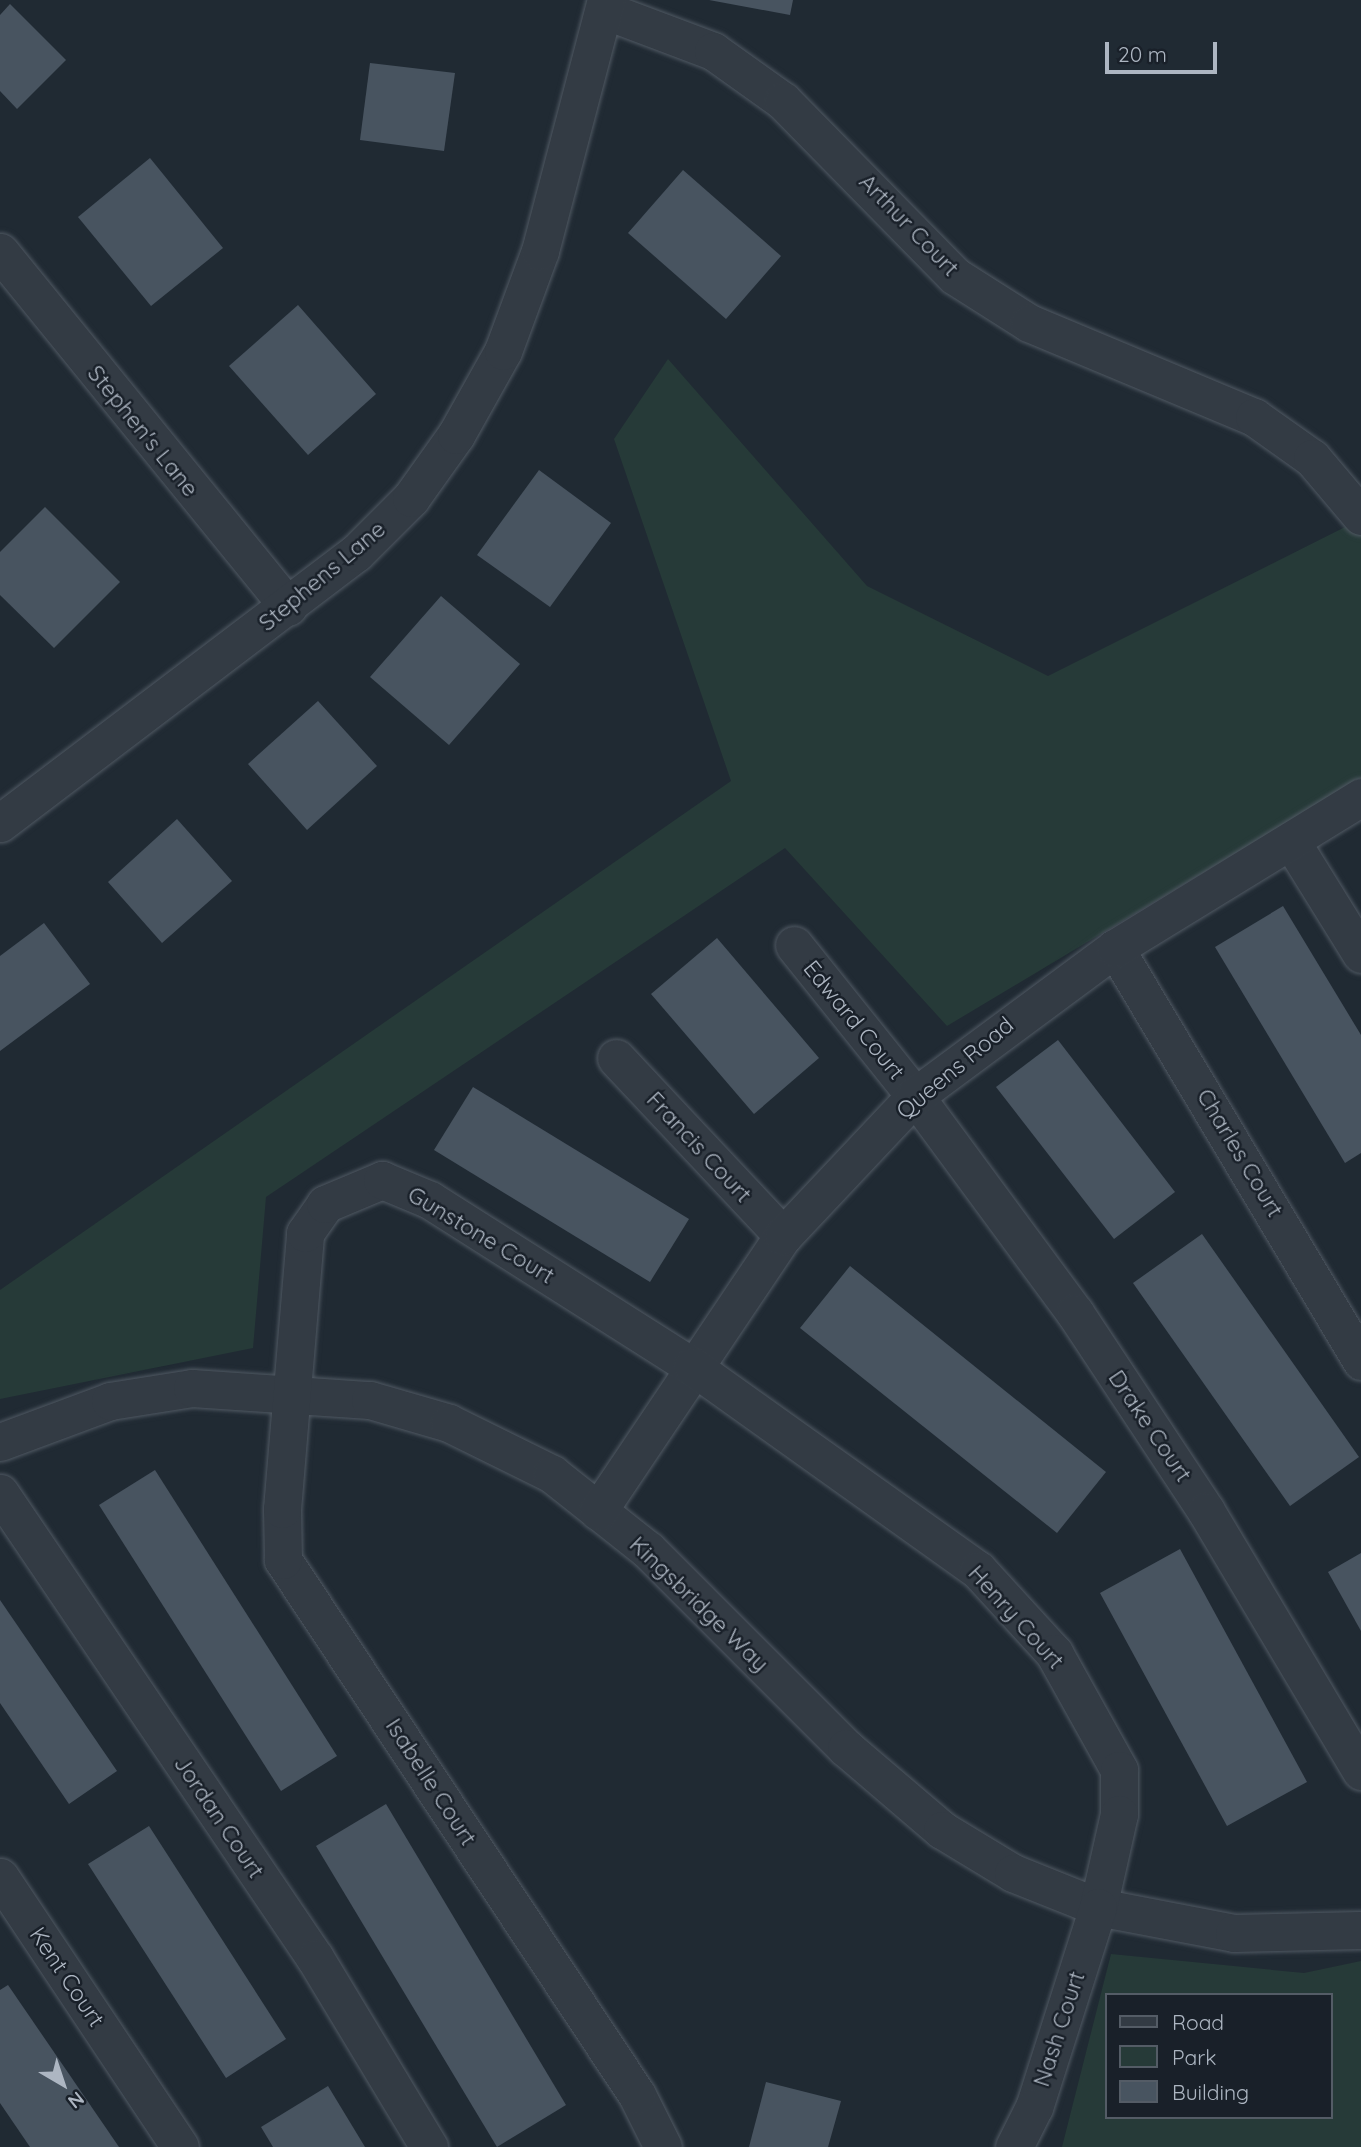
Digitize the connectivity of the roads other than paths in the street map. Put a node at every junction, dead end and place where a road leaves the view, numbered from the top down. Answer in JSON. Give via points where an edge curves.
{"nodes":[{"id":1,"x":605,"y":5,"type":"edge"},
{"id":2,"x":0,"y":252,"type":"edge"},
{"id":3,"x":1361,"y":516,"type":"edge"},
{"id":4,"x":288,"y":607,"type":"junction"},
{"id":5,"x":1361,"y":797,"type":"edge"},
{"id":6,"x":0,"y":824,"type":"edge"},
{"id":7,"x":1291,"y":841,"type":"junction"},
{"id":8,"x":794,"y":944,"type":"dead end"},
{"id":9,"x":1115,"y":948,"type":"junction"},
{"id":10,"x":1361,"y":954,"type":"edge"},
{"id":11,"x":616,"y":1058,"type":"dead end"},
{"id":12,"x":915,"y":1096,"type":"junction"},
{"id":13,"x":783,"y":1236,"type":"junction"},
{"id":14,"x":1361,"y":1361,"type":"edge"},
{"id":15,"x":692,"y":1366,"type":"junction"},
{"id":16,"x":290,"y":1395,"type":"junction"},
{"id":17,"x":0,"y":1442,"type":"edge"},
{"id":18,"x":0,"y":1493,"type":"edge"},
{"id":19,"x":598,"y":1511,"type":"junction"},
{"id":20,"x":1361,"y":1771,"type":"edge"},
{"id":21,"x":0,"y":1877,"type":"edge"},
{"id":22,"x":1098,"y":1908,"type":"junction"},
{"id":23,"x":1361,"y":1930,"type":"edge"},
{"id":24,"x":180,"y":2147,"type":"edge"},
{"id":25,"x":429,"y":2147,"type":"edge"},
{"id":26,"x":663,"y":2147,"type":"edge"},
{"id":27,"x":1014,"y":2147,"type":"edge"}],
"edges":[{"from":1,"to":3,"type":"street","name":"Arthur Court","via":[[713,51],[783,101],[955,276],[1029,323],[1254,417],[1312,458]]},
{"from":1,"to":4,"type":"street","name":"Stephens Lane","via":[[540,251],[503,351],[456,435],[411,498],[356,553]]},
{"from":2,"to":4,"type":"street","name":"Stephen's Lane"},
{"from":4,"to":6,"type":"street","name":"Stephens Lane"},
{"from":5,"to":7,"type":"street","name":"Queens Road"},
{"from":7,"to":9,"type":"street","name":"Queens Road"},
{"from":7,"to":10,"type":"street"},
{"from":8,"to":12,"type":"street","name":"Edward Court"},
{"from":9,"to":12,"type":"street","name":"Queens Road"},
{"from":9,"to":14,"type":"street","name":"Charles Court"},
{"from":11,"to":13,"type":"street","name":"Francis Court"},
{"from":12,"to":13,"type":"street","name":"Queens Road"},
{"from":12,"to":20,"type":"street","name":"Drake Court","via":[[1074,1313],[1206,1511]]},
{"from":13,"to":15,"type":"street","name":"Queens Road"},
{"from":15,"to":16,"type":"street","name":"Gunstone Court","via":[[430,1200],[382,1180],[325,1204],[305,1233]]},
{"from":15,"to":19,"type":"street","name":"Queens Road"},
{"from":15,"to":22,"type":"street","name":"Henry Court","via":[[978,1570],[1055,1653],[1119,1770],[1116,1833]]},
{"from":16,"to":17,"type":"street","name":"Kingsbridge Way","via":[[192,1388],[151,1394],[110,1401]]},
{"from":16,"to":19,"type":"street","name":"Kingsbridge Way","via":[[370,1400],[449,1423],[551,1474]]},
{"from":16,"to":26,"type":"street","name":"Isabelle Court","via":[[283,1560],[637,2095]]},
{"from":18,"to":25,"type":"street","name":"Jordan Court","via":[[315,1958]]},
{"from":19,"to":22,"type":"street","name":"Kingsbridge Way","via":[[648,1550],[846,1748],[942,1830],[1013,1873]]},
{"from":21,"to":24,"type":"street","name":"Kent Court"},
{"from":22,"to":23,"type":"street","name":"Kingsbridge Way","via":[[1234,1933]]},
{"from":22,"to":27,"type":"street","name":"Nash Court","via":[[1034,2107]]}]}
